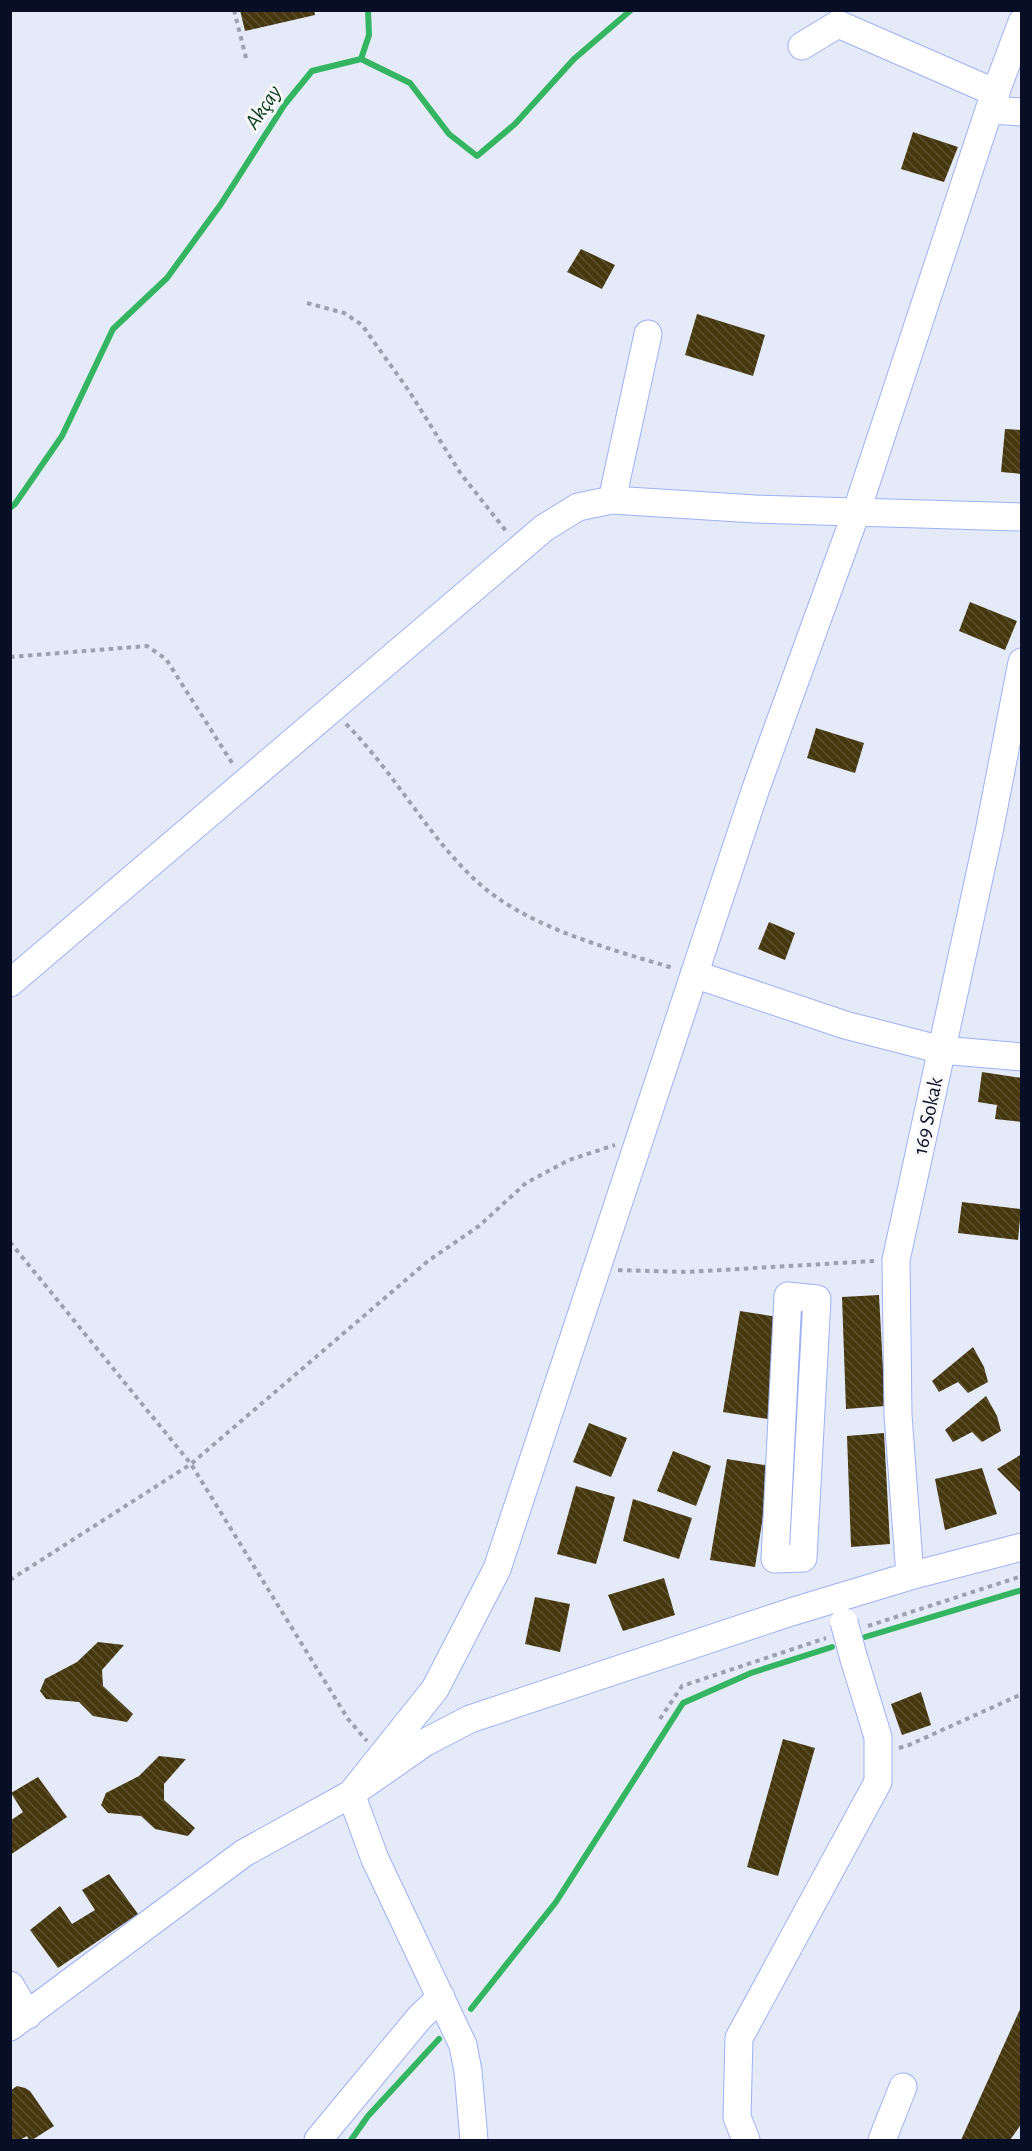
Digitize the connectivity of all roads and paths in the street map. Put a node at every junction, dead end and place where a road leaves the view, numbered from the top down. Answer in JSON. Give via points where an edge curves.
{"nodes":[{"id":1,"x":234,"y":10,"type":"edge"},
{"id":2,"x":1022,"y":22,"type":"edge"},
{"id":3,"x":802,"y":46,"type":"dead end"},
{"id":4,"x":247,"y":62,"type":"dead end"},
{"id":5,"x":992,"y":101,"type":"junction"},
{"id":6,"x":1022,"y":112,"type":"edge"},
{"id":7,"x":307,"y":303,"type":"dead end"},
{"id":8,"x":648,"y":334,"type":"dead end"},
{"id":9,"x":612,"y":500,"type":"junction"},
{"id":10,"x":856,"y":513,"type":"junction"},
{"id":11,"x":1022,"y":517,"type":"edge"},
{"id":12,"x":520,"y":548,"type":"junction"},
{"id":13,"x":10,"y":657,"type":"edge"},
{"id":14,"x":1022,"y":662,"type":"edge"},
{"id":15,"x":332,"y":710,"type":"junction"},
{"id":16,"x":248,"y":781,"type":"junction"},
{"id":17,"x":694,"y":974,"type":"junction"},
{"id":18,"x":10,"y":984,"type":"edge"},
{"id":19,"x":942,"y":1050,"type":"junction"},
{"id":20,"x":1022,"y":1058,"type":"edge"},
{"id":21,"x":639,"y":1142,"type":"junction"},
{"id":22,"x":10,"y":1242,"type":"edge"},
{"id":23,"x":896,"y":1260,"type":"junction"},
{"id":24,"x":596,"y":1269,"type":"junction"},
{"id":25,"x":817,"y":1299,"type":"joint"},
{"id":26,"x":191,"y":1464,"type":"junction"},
{"id":27,"x":1022,"y":1547,"type":"edge"},
{"id":28,"x":910,"y":1576,"type":"junction"},
{"id":29,"x":10,"y":1580,"type":"edge"},
{"id":30,"x":840,"y":1610,"type":"junction"},
{"id":31,"x":1022,"y":1694,"type":"edge"},
{"id":32,"x":878,"y":1753,"type":"junction"},
{"id":33,"x":381,"y":1756,"type":"junction"},
{"id":34,"x":351,"y":1794,"type":"junction"},
{"id":35,"x":10,"y":1985,"type":"edge"},
{"id":36,"x":441,"y":1997,"type":"junction"},
{"id":37,"x":19,"y":2021,"type":"edge"},
{"id":38,"x":903,"y":2087,"type":"dead end"},
{"id":39,"x":318,"y":2140,"type":"edge"},
{"id":40,"x":474,"y":2140,"type":"edge"},
{"id":41,"x":746,"y":2140,"type":"edge"},
{"id":42,"x":882,"y":2140,"type":"edge"}],
"edges":[{"from":1,"to":4,"type":"path"},
{"from":2,"to":5,"type":"street"},
{"from":3,"to":5,"type":"street","via":[[838,24]]},
{"from":5,"to":6,"type":"street"},
{"from":5,"to":10,"type":"street"},
{"from":7,"to":12,"type":"path","via":[[344,314],[362,325],[460,474]]},
{"from":8,"to":9,"type":"street"},
{"from":9,"to":10,"type":"street"},
{"from":9,"to":12,"type":"street","via":[[578,507]]},
{"from":10,"to":11,"type":"street"},
{"from":10,"to":17,"type":"street","via":[[756,788]]},
{"from":12,"to":15,"type":"street"},
{"from":13,"to":16,"type":"path","via":[[147,646],[166,659],[231,764]]},
{"from":14,"to":19,"type":"street","name":"169 Sokak"},
{"from":15,"to":16,"type":"street"},
{"from":15,"to":17,"type":"path","via":[[388,772],[445,848],[500,901],[530,919]]},
{"from":16,"to":18,"type":"street"},
{"from":17,"to":19,"type":"street","via":[[845,1025]]},
{"from":17,"to":21,"type":"street"},
{"from":19,"to":20,"type":"street"},
{"from":19,"to":23,"type":"street","name":"169 Sokak"},
{"from":21,"to":24,"type":"street"},
{"from":21,"to":26,"type":"path","via":[[598,1150],[526,1183],[479,1226],[428,1261]]},
{"from":22,"to":26,"type":"path"},
{"from":23,"to":24,"type":"path","via":[[687,1272]]},
{"from":23,"to":28,"type":"street","name":"169 Sokak","via":[[898,1415]]},
{"from":24,"to":33,"type":"street","via":[[497,1569],[435,1689]]},
{"from":25,"to":25,"type":"street","via":[[803,1558],[775,1559],[788,1296]]},
{"from":26,"to":29,"type":"path"},
{"from":26,"to":33,"type":"path","via":[[348,1719]]},
{"from":27,"to":28,"type":"street"},
{"from":28,"to":30,"type":"street"},
{"from":30,"to":32,"type":"street","bridge":true,"via":[[878,1737]]},
{"from":30,"to":34,"type":"street","via":[[470,1719],[424,1743]]},
{"from":31,"to":32,"type":"path","via":[[909,1745]]},
{"from":32,"to":41,"type":"street","via":[[878,1782],[739,2038],[736,2117]]},
{"from":33,"to":34,"type":"street"},
{"from":34,"to":36,"type":"street","via":[[375,1859]]},
{"from":34,"to":37,"type":"street","via":[[244,1853]]},
{"from":35,"to":37,"type":"street"},
{"from":36,"to":39,"type":"street"},
{"from":36,"to":40,"type":"street","via":[[463,2045]]},
{"from":38,"to":42,"type":"street"}]}
